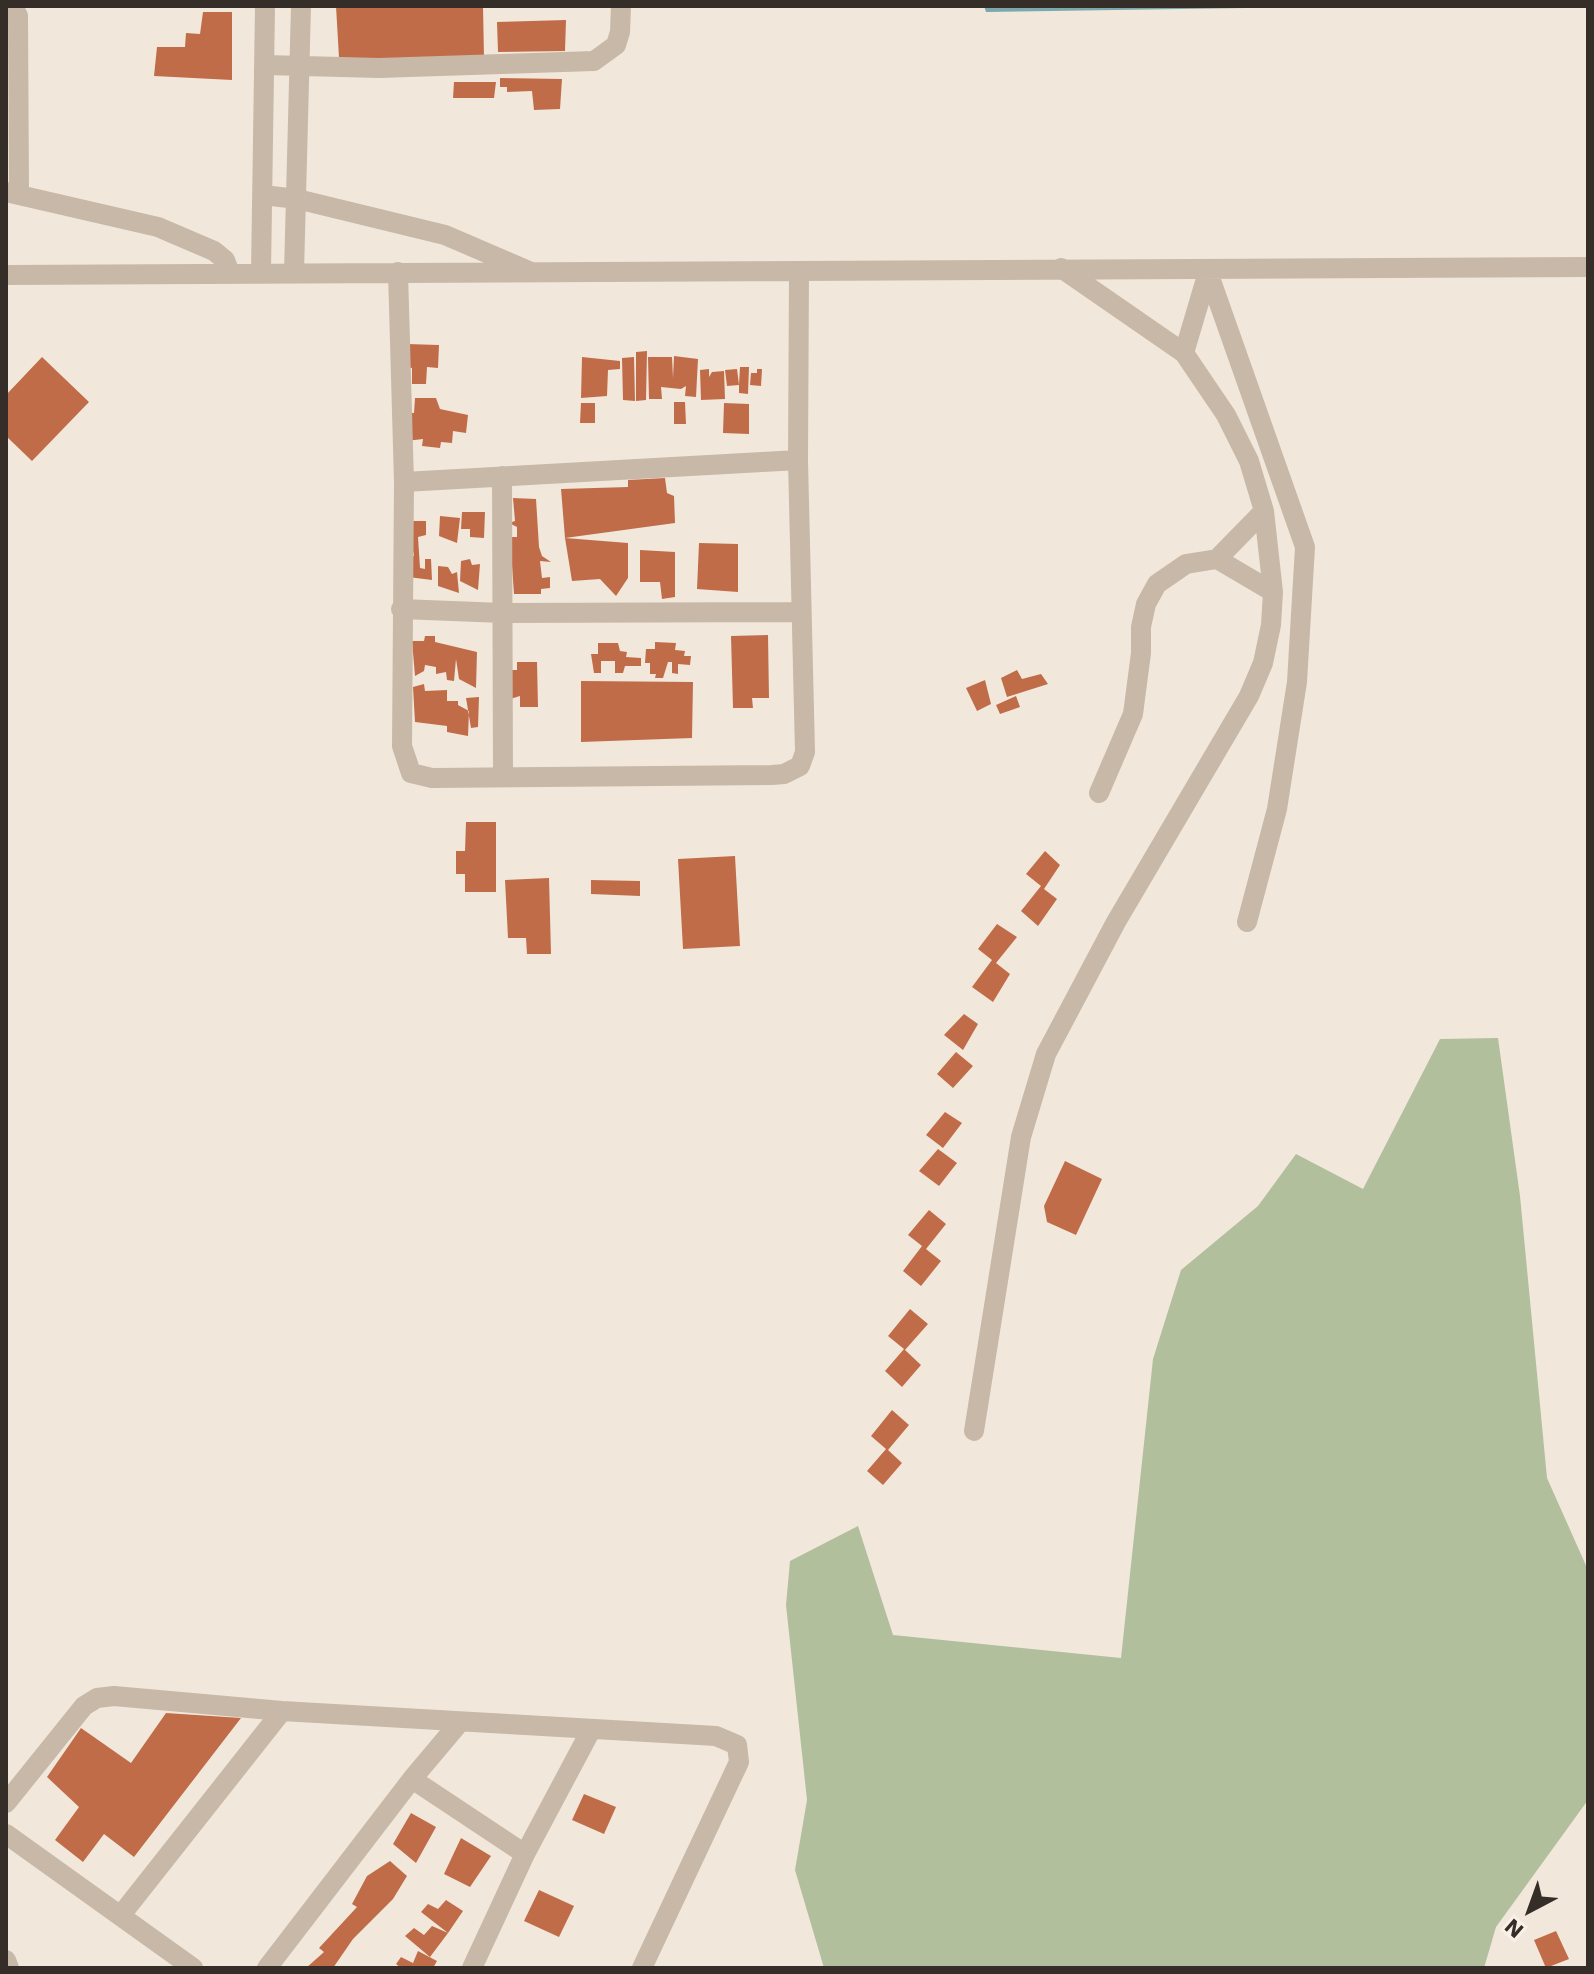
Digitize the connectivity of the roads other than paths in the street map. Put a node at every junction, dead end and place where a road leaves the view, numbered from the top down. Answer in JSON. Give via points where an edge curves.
{"nodes":[{"id":1,"x":13,"y":6,"type":"edge"},
{"id":2,"x":265,"y":6,"type":"edge"},
{"id":3,"x":301,"y":6,"type":"edge"},
{"id":4,"x":621,"y":6,"type":"edge"},
{"id":5,"x":265,"y":65,"type":"junction"},
{"id":6,"x":299,"y":67,"type":"junction"},
{"id":7,"x":13,"y":192,"type":"edge"},
{"id":8,"x":263,"y":195,"type":"junction"},
{"id":9,"x":297,"y":199,"type":"junction"},
{"id":10,"x":1588,"y":267,"type":"edge"},
{"id":11,"x":1061,"y":268,"type":"junction"},
{"id":12,"x":261,"y":272,"type":"junction"},
{"id":13,"x":398,"y":272,"type":"junction"},
{"id":14,"x":1208,"y":272,"type":"junction"},
{"id":15,"x":230,"y":273,"type":"junction"},
{"id":16,"x":294,"y":273,"type":"junction"},
{"id":17,"x":799,"y":273,"type":"junction"},
{"id":18,"x":6,"y":275,"type":"edge"},
{"id":19,"x":537,"y":275,"type":"junction"},
{"id":20,"x":1184,"y":353,"type":"junction"},
{"id":21,"x":798,"y":460,"type":"junction"},
{"id":22,"x":502,"y":476,"type":"junction"},
{"id":23,"x":404,"y":482,"type":"junction"},
{"id":24,"x":1264,"y":511,"type":"junction"},
{"id":25,"x":1217,"y":559,"type":"junction"},
{"id":26,"x":1273,"y":592,"type":"junction"},
{"id":27,"x":401,"y":609,"type":"junction"},
{"id":28,"x":801,"y":612,"type":"junction"},
{"id":29,"x":503,"y":613,"type":"junction"},
{"id":30,"x":503,"y":776,"type":"junction"},
{"id":31,"x":1099,"y":793,"type":"dead end"},
{"id":32,"x":1247,"y":922,"type":"dead end"},
{"id":33,"x":974,"y":1431,"type":"dead end"},
{"id":34,"x":282,"y":1711,"type":"junction"},
{"id":35,"x":460,"y":1722,"type":"junction"},
{"id":36,"x":591,"y":1730,"type":"junction"},
{"id":37,"x":412,"y":1779,"type":"junction"},
{"id":38,"x":6,"y":1803,"type":"edge"},
{"id":39,"x":6,"y":1834,"type":"edge"},
{"id":40,"x":525,"y":1854,"type":"junction"},
{"id":41,"x":121,"y":1915,"type":"junction"},
{"id":42,"x":6,"y":1960,"type":"edge"},
{"id":43,"x":9,"y":1968,"type":"edge"},
{"id":44,"x":193,"y":1968,"type":"edge"},
{"id":45,"x":267,"y":1968,"type":"edge"},
{"id":46,"x":472,"y":1968,"type":"edge"},
{"id":47,"x":642,"y":1968,"type":"edge"}],
"edges":[{"from":1,"to":7,"type":"street","via":[[18,16]]},
{"from":2,"to":5,"type":"street"},
{"from":3,"to":6,"type":"street"},
{"from":4,"to":6,"type":"street","via":[[616,45],[594,61]]},
{"from":5,"to":6,"type":"street"},
{"from":5,"to":8,"type":"street"},
{"from":6,"to":9,"type":"street"},
{"from":7,"to":15,"type":"street","via":[[158,227],[214,251]]},
{"from":8,"to":9,"type":"street"},
{"from":8,"to":12,"type":"street"},
{"from":9,"to":16,"type":"street"},
{"from":9,"to":19,"type":"street","via":[[445,235]]},
{"from":10,"to":14,"type":"street"},
{"from":11,"to":14,"type":"street"},
{"from":11,"to":17,"type":"street"},
{"from":11,"to":20,"type":"street"},
{"from":12,"to":15,"type":"street"},
{"from":12,"to":16,"type":"street"},
{"from":13,"to":16,"type":"street"},
{"from":13,"to":19,"type":"street"},
{"from":13,"to":23,"type":"street"},
{"from":14,"to":20,"type":"street"},
{"from":14,"to":32,"type":"street","via":[[1305,547],[1293,710],[1277,809]]},
{"from":15,"to":18,"type":"street"},
{"from":17,"to":19,"type":"street"},
{"from":17,"to":21,"type":"street"},
{"from":20,"to":24,"type":"street","via":[[1226,415],[1249,461]]},
{"from":21,"to":22,"type":"street"},
{"from":21,"to":28,"type":"street"},
{"from":22,"to":23,"type":"street"},
{"from":22,"to":29,"type":"street"},
{"from":23,"to":27,"type":"street"},
{"from":24,"to":25,"type":"street"},
{"from":24,"to":26,"type":"street"},
{"from":25,"to":26,"type":"street"},
{"from":25,"to":31,"type":"street","via":[[1186,564],[1167,574],[1146,604],[1133,714]]},
{"from":26,"to":33,"type":"street","via":[[1263,663],[1249,696],[1078,989],[1033,1090]]},
{"from":27,"to":29,"type":"street"},
{"from":27,"to":30,"type":"street","via":[[406,767],[420,777]]},
{"from":28,"to":29,"type":"street"},
{"from":28,"to":30,"type":"street","via":[[805,752],[793,771]]},
{"from":29,"to":30,"type":"street"},
{"from":34,"to":35,"type":"street"},
{"from":34,"to":38,"type":"street","via":[[97,1698],[75,1716]]},
{"from":34,"to":41,"type":"street"},
{"from":35,"to":36,"type":"street"},
{"from":35,"to":37,"type":"street"},
{"from":36,"to":40,"type":"street"},
{"from":36,"to":47,"type":"street","via":[[716,1736],[740,1751],[732,1780]]},
{"from":37,"to":40,"type":"street"},
{"from":37,"to":45,"type":"street"},
{"from":39,"to":41,"type":"street"},
{"from":40,"to":46,"type":"street"},
{"from":41,"to":44,"type":"street"},
{"from":42,"to":43,"type":"street"}]}
